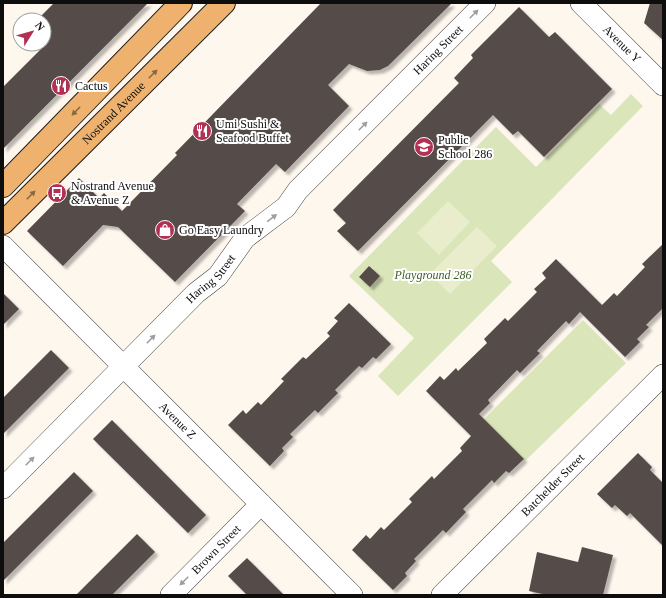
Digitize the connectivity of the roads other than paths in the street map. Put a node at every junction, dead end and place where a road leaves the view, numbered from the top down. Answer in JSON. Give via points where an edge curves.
{"nodes":[{"id":1,"x":181,"y":3,"type":"edge"},
{"id":2,"x":224,"y":3,"type":"edge"},
{"id":3,"x":485,"y":3,"type":"edge"},
{"id":4,"x":581,"y":3,"type":"edge"},
{"id":5,"x":663,"y":85,"type":"edge"},
{"id":6,"x":3,"y":186,"type":"edge"},
{"id":7,"x":3,"y":222,"type":"edge"},
{"id":8,"x":3,"y":246,"type":"edge"},
{"id":9,"x":124,"y":367,"type":"junction"},
{"id":10,"x":663,"y":375,"type":"edge"},
{"id":11,"x":3,"y":488,"type":"edge"},
{"id":12,"x":261,"y":504,"type":"junction"},
{"id":13,"x":171,"y":595,"type":"edge"},
{"id":14,"x":352,"y":595,"type":"edge"},
{"id":15,"x":442,"y":595,"type":"edge"}],
"edges":[{"from":1,"to":6,"type":"main road","one_way":true},
{"from":7,"to":2,"type":"main road","name":"Nostrand Avenue","one_way":true},
{"from":9,"to":3,"type":"street","name":"Haring Street","one_way":true,"via":[[196,293],[218,276],[245,238],[286,207],[298,190]]},
{"from":4,"to":5,"type":"street","name":"Avenue Y"},
{"from":8,"to":9,"type":"street","name":"Avenue Z"},
{"from":11,"to":9,"type":"street","name":"Haring Street","one_way":true},
{"from":9,"to":12,"type":"street","name":"Avenue Z"},
{"from":10,"to":15,"type":"street","name":"Batchelder Street"},
{"from":12,"to":13,"type":"street","name":"Brown Street","one_way":true},
{"from":12,"to":14,"type":"street","name":"Avenue Z"}]}
